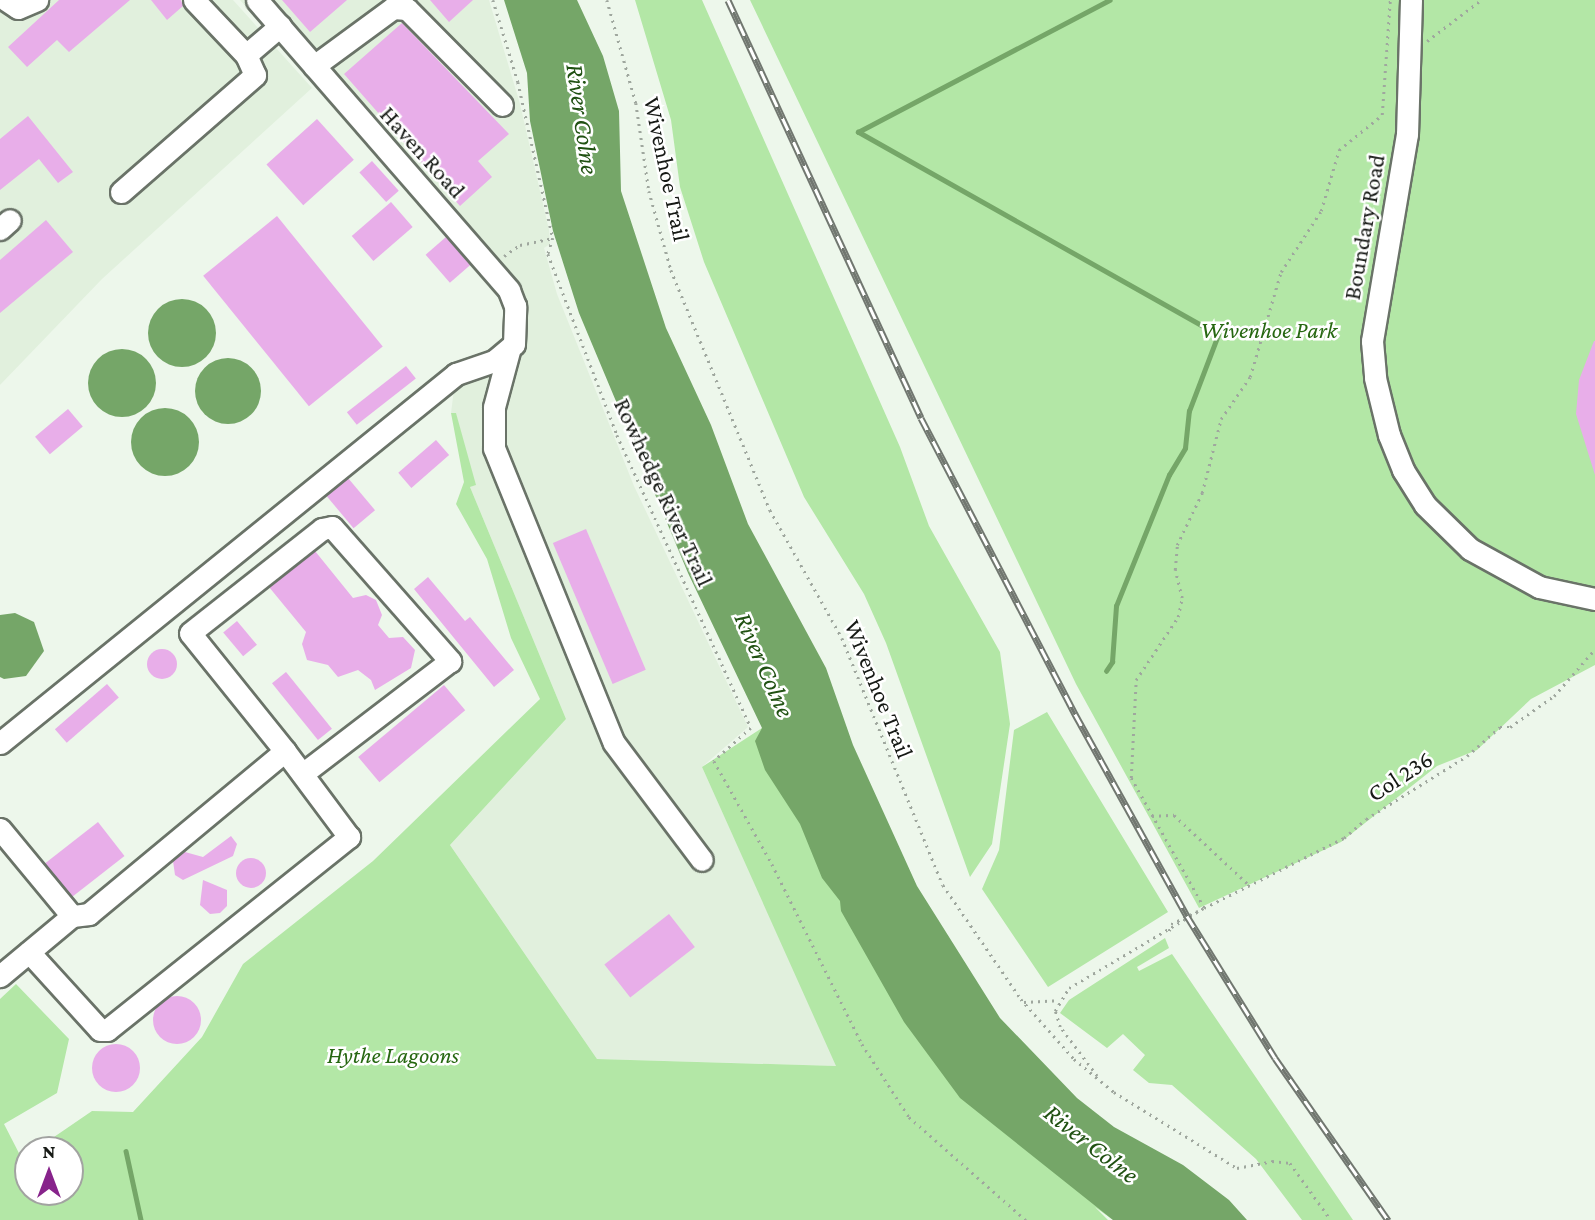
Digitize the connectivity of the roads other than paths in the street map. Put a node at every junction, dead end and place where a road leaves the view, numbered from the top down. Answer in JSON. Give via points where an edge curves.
{"nodes":[{"id":1,"x":6,"y":0,"type":"edge"},
{"id":2,"x":37,"y":0,"type":"edge"},
{"id":3,"x":194,"y":0,"type":"edge"},
{"id":4,"x":257,"y":0,"type":"edge"},
{"id":5,"x":1411,"y":0,"type":"edge"},
{"id":6,"x":279,"y":26,"type":"junction"},
{"id":7,"x":246,"y":55,"type":"junction"},
{"id":8,"x":314,"y":66,"type":"junction"},
{"id":9,"x":502,"y":104,"type":"dead end"},
{"id":10,"x":121,"y":192,"type":"dead end"},
{"id":11,"x":509,"y":351,"type":"junction"},
{"id":12,"x":1595,"y":599,"type":"edge"},
{"id":13,"x":0,"y":743,"type":"edge"},
{"id":14,"x":285,"y":751,"type":"junction"},
{"id":15,"x":302,"y":774,"type":"junction"},
{"id":16,"x":0,"y":829,"type":"edge"},
{"id":17,"x":702,"y":860,"type":"dead end"},
{"id":18,"x":72,"y":916,"type":"junction"},
{"id":19,"x":29,"y":952,"type":"junction"},
{"id":20,"x":0,"y":976,"type":"edge"}],
"edges":[{"from":1,"to":2,"type":"street","via":[[18,8]]},
{"from":3,"to":7,"type":"street"},
{"from":4,"to":6,"type":"street","name":"Haven Road"},
{"from":5,"to":12,"type":"street","name":"Boundary Road","via":[[1407,134],[1372,341],[1375,378],[1389,435],[1403,470],[1425,505],[1470,549],[1539,587]]},
{"from":6,"to":7,"type":"street"},
{"from":6,"to":8,"type":"street","name":"Haven Road"},
{"from":7,"to":10,"type":"street","via":[[255,75]]},
{"from":8,"to":9,"type":"street","via":[[393,8],[407,9]]},
{"from":8,"to":11,"type":"street","name":"Haven Road","via":[[490,268],[515,306],[517,329]]},
{"from":11,"to":13,"type":"street","via":[[456,374]]},
{"from":11,"to":17,"type":"street","name":"Haven Road","via":[[494,407],[494,449],[614,743]]},
{"from":14,"to":15,"type":"street"},
{"from":14,"to":15,"type":"street","via":[[190,634],[322,529],[332,527],[450,661]]},
{"from":14,"to":18,"type":"street","via":[[89,914]]},
{"from":15,"to":19,"type":"street","via":[[349,837],[107,1030],[100,1030]]},
{"from":16,"to":18,"type":"street"},
{"from":18,"to":19,"type":"street"},
{"from":19,"to":20,"type":"street"}]}
